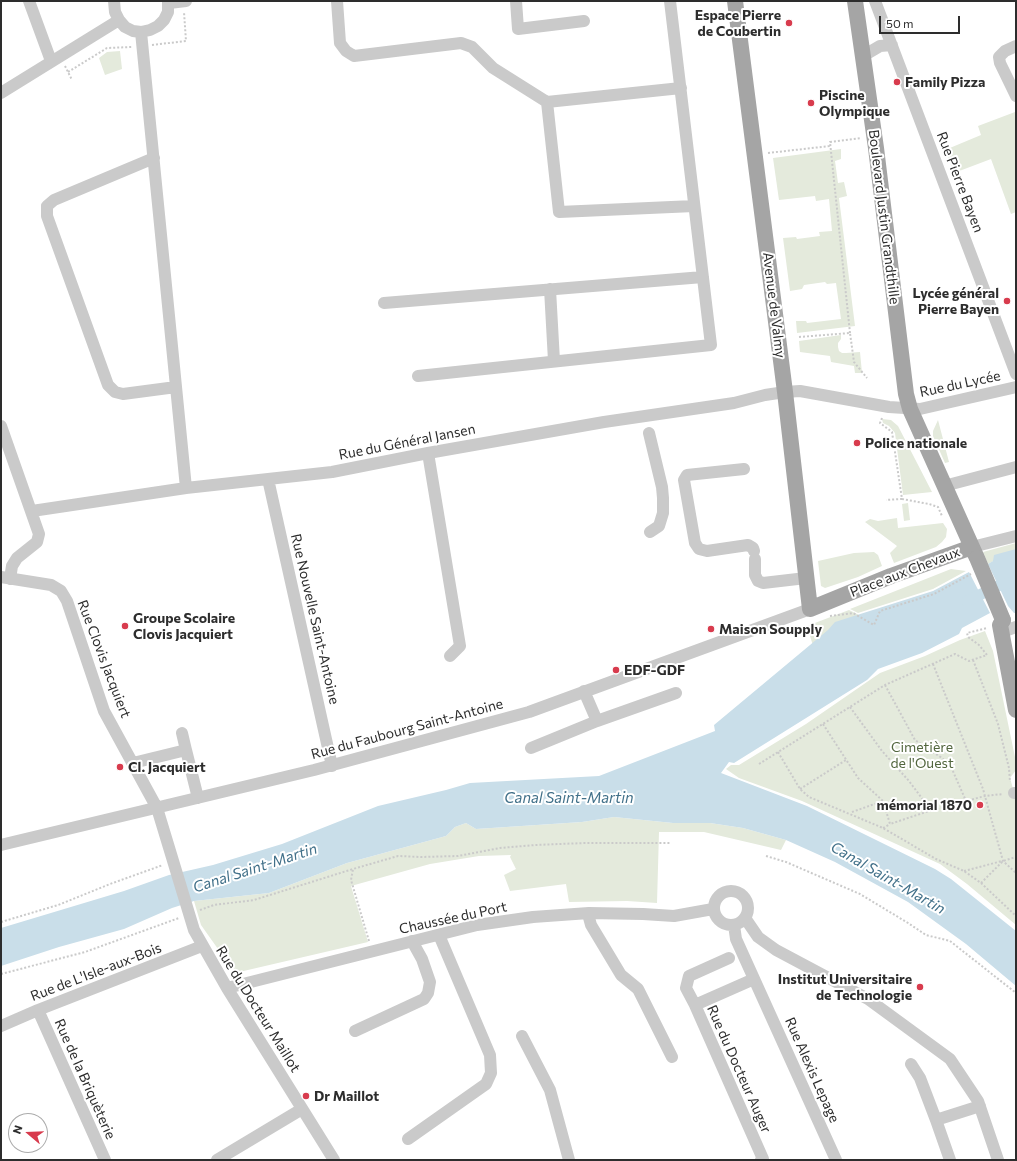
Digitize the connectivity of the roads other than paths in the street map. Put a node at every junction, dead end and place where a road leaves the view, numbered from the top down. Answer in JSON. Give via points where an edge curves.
{"nodes":[{"id":1,"x":29,"y":1,"type":"edge"},
{"id":2,"x":114,"y":1,"type":"edge"},
{"id":3,"x":186,"y":1,"type":"edge"},
{"id":4,"x":337,"y":1,"type":"edge"},
{"id":5,"x":516,"y":1,"type":"edge"},
{"id":6,"x":670,"y":1,"type":"edge"},
{"id":7,"x":735,"y":1,"type":"edge"},
{"id":8,"x":855,"y":1,"type":"edge"},
{"id":9,"x":875,"y":1,"type":"edge"},
{"id":10,"x":168,"y":2,"type":"edge"},
{"id":11,"x":119,"y":20,"type":"junction"},
{"id":12,"x":584,"y":21,"type":"dead end"},
{"id":13,"x":141,"y":32,"type":"junction"},
{"id":14,"x":892,"y":45,"type":"junction"},
{"id":15,"x":1016,"y":46,"type":"edge"},
{"id":16,"x":863,"y":56,"type":"junction"},
{"id":17,"x":55,"y":59,"type":"junction"},
{"id":18,"x":681,"y":88,"type":"junction"},
{"id":19,"x":1,"y":93,"type":"edge"},
{"id":20,"x":1016,"y":96,"type":"edge"},
{"id":21,"x":547,"y":102,"type":"junction"},
{"id":22,"x":154,"y":158,"type":"junction"},
{"id":23,"x":694,"y":206,"type":"junction"},
{"id":24,"x":703,"y":277,"type":"junction"},
{"id":25,"x":550,"y":289,"type":"junction"},
{"id":26,"x":384,"y":303,"type":"dead end"},
{"id":27,"x":554,"y":361,"type":"junction"},
{"id":28,"x":1016,"y":374,"type":"edge"},
{"id":29,"x":418,"y":376,"type":"dead end"},
{"id":30,"x":176,"y":387,"type":"junction"},
{"id":31,"x":1016,"y":387,"type":"edge"},
{"id":32,"x":785,"y":392,"type":"junction"},
{"id":33,"x":910,"y":409,"type":"junction"},
{"id":34,"x":1,"y":426,"type":"edge"},
{"id":35,"x":649,"y":433,"type":"dead end"},
{"id":36,"x":428,"y":453,"type":"junction"},
{"id":37,"x":1016,"y":467,"type":"edge"},
{"id":38,"x":744,"y":469,"type":"dead end"},
{"id":39,"x":268,"y":478,"type":"junction"},
{"id":40,"x":944,"y":486,"type":"junction"},
{"id":41,"x":186,"y":488,"type":"junction"},
{"id":42,"x":32,"y":511,"type":"junction"},
{"id":43,"x":650,"y":532,"type":"dead end"},
{"id":44,"x":1016,"y":536,"type":"edge"},
{"id":45,"x":974,"y":552,"type":"junction"},
{"id":46,"x":5,"y":578,"type":"edge"},
{"id":47,"x":806,"y":578,"type":"junction"},
{"id":48,"x":810,"y":609,"type":"junction"},
{"id":49,"x":1005,"y":626,"type":"edge"},
{"id":50,"x":450,"y":656,"type":"dead end"},
{"id":51,"x":584,"y":692,"type":"junction"},
{"id":52,"x":676,"y":693,"type":"dead end"},
{"id":53,"x":1016,"y":710,"type":"edge"},
{"id":54,"x":597,"y":721,"type":"junction"},
{"id":55,"x":182,"y":733,"type":"dead end"},
{"id":56,"x":531,"y":748,"type":"dead end"},
{"id":57,"x":186,"y":750,"type":"junction"},
{"id":58,"x":133,"y":763,"type":"junction"},
{"id":59,"x":332,"y":766,"type":"junction"},
{"id":60,"x":198,"y":798,"type":"junction"},
{"id":61,"x":157,"y":808,"type":"junction"},
{"id":62,"x":1,"y":845,"type":"edge"},
{"id":63,"x":713,"y":909,"type":"junction"},
{"id":64,"x":588,"y":914,"type":"junction"},
{"id":65,"x":745,"y":918,"type":"junction"},
{"id":66,"x":734,"y":925,"type":"junction"},
{"id":67,"x":439,"y":935,"type":"junction"},
{"id":68,"x":412,"y":941,"type":"junction"},
{"id":69,"x":202,"y":946,"type":"junction"},
{"id":70,"x":729,"y":958,"type":"dead end"},
{"id":71,"x":754,"y":979,"type":"junction"},
{"id":72,"x":227,"y":988,"type":"junction"},
{"id":73,"x":694,"y":1005,"type":"junction"},
{"id":74,"x":38,"y":1010,"type":"junction"},
{"id":75,"x":1,"y":1026,"type":"edge"},
{"id":76,"x":355,"y":1031,"type":"dead end"},
{"id":77,"x":522,"y":1036,"type":"dead end"},
{"id":78,"x":672,"y":1057,"type":"dead end"},
{"id":79,"x":911,"y":1064,"type":"dead end"},
{"id":80,"x":980,"y":1106,"type":"junction"},
{"id":81,"x":302,"y":1109,"type":"junction"},
{"id":82,"x":936,"y":1120,"type":"junction"},
{"id":83,"x":408,"y":1139,"type":"dead end"},
{"id":84,"x":105,"y":1160,"type":"edge"},
{"id":85,"x":217,"y":1160,"type":"edge"},
{"id":86,"x":334,"y":1160,"type":"edge"},
{"id":87,"x":569,"y":1160,"type":"edge"},
{"id":88,"x":761,"y":1160,"type":"edge"},
{"id":89,"x":836,"y":1160,"type":"edge"},
{"id":90,"x":950,"y":1160,"type":"edge"},
{"id":91,"x":998,"y":1160,"type":"edge"}],
"edges":[{"from":1,"to":17,"type":"street"},
{"from":2,"to":11,"type":"street"},
{"from":3,"to":10,"type":"street"},
{"from":4,"to":21,"type":"street","via":[[340,43],[354,56],[461,43],[472,47],[493,68]]},
{"from":5,"to":12,"type":"street","via":[[518,28]]},
{"from":6,"to":18,"type":"street"},
{"from":7,"to":32,"type":"main road","name":"Avenue de Valmy"},
{"from":8,"to":16,"type":"main road","name":"Boulevard Justin Grandthille"},
{"from":9,"to":14,"type":"street","name":"Rue Pierre Bayen"},
{"from":10,"to":13,"type":"street","via":[[168,12],[164,20],[158,26]]},
{"from":11,"to":13,"type":"street","via":[[133,31]]},
{"from":11,"to":17,"type":"street"},
{"from":13,"to":22,"type":"street"},
{"from":14,"to":16,"type":"street","via":[[880,46]]},
{"from":14,"to":28,"type":"street","name":"Rue Pierre Bayen"},
{"from":15,"to":20,"type":"street","via":[[1005,51],[999,58]]},
{"from":16,"to":33,"type":"main road","name":"Boulevard Justin Grandthille"},
{"from":17,"to":19,"type":"street"},
{"from":18,"to":21,"type":"street"},
{"from":18,"to":23,"type":"street"},
{"from":21,"to":23,"type":"street","via":[[559,212]]},
{"from":22,"to":30,"type":"street"},
{"from":22,"to":30,"type":"street","via":[[54,200],[48,206],[47,216],[108,385],[115,392],[123,394]]},
{"from":23,"to":24,"type":"street"},
{"from":24,"to":25,"type":"street"},
{"from":24,"to":27,"type":"street","via":[[711,345]]},
{"from":25,"to":26,"type":"street"},
{"from":25,"to":27,"type":"street"},
{"from":27,"to":29,"type":"street"},
{"from":30,"to":41,"type":"street"},
{"from":31,"to":33,"type":"street","name":"Rue du Lycée","via":[[920,409]]},
{"from":32,"to":33,"type":"street","name":"Rue du Lycée","via":[[800,391]]},
{"from":32,"to":36,"type":"street","name":"Rue du Général Jansen","via":[[734,403],[604,422]]},
{"from":32,"to":47,"type":"main road","name":"Avenue de Valmy"},
{"from":33,"to":40,"type":"main road","name":"Place aux Chevaux"},
{"from":34,"to":42,"type":"street","name":"Rue Clovis Jacquiert"},
{"from":35,"to":43,"type":"street","via":[[663,498],[663,513],[659,526]]},
{"from":36,"to":39,"type":"street","name":"Rue du Général Jansen","via":[[332,472]]},
{"from":36,"to":50,"type":"street","via":[[460,646]]},
{"from":37,"to":40,"type":"street"},
{"from":38,"to":47,"type":"street","via":[[687,475],[684,480],[695,542],[699,549],[707,551],[748,545],[753,548],[755,576],[758,581],[764,583]]},
{"from":39,"to":41,"type":"street","name":"Rue du Général Jansen"},
{"from":39,"to":59,"type":"street","name":"Rue Nouvelle Saint-Antoine"},
{"from":40,"to":45,"type":"main road","name":"Place aux Chevaux"},
{"from":41,"to":42,"type":"street","name":"Rue du Général Jansen"},
{"from":42,"to":46,"type":"street","name":"Rue Clovis Jacquiert","via":[[39,534],[37,542],[17,558]]},
{"from":44,"to":45,"type":"street"},
{"from":45,"to":48,"type":"main road","name":"Place aux Chevaux","via":[[890,576]]},
{"from":45,"to":49,"type":"main road","bridge":true},
{"from":46,"to":58,"type":"street","name":"Rue Clovis Jacquiert","via":[[51,586],[60,591],[67,601],[104,711]]},
{"from":47,"to":48,"type":"main road","name":"Avenue de Valmy"},
{"from":48,"to":51,"type":"street","name":"Rue du Faubourg Saint-Antoine"},
{"from":49,"to":53,"type":"main road"},
{"from":51,"to":54,"type":"street"},
{"from":51,"to":59,"type":"street","name":"Rue du Faubourg Saint-Antoine","via":[[529,712]]},
{"from":52,"to":54,"type":"street"},
{"from":54,"to":56,"type":"street"},
{"from":55,"to":57,"type":"street"},
{"from":57,"to":58,"type":"street"},
{"from":57,"to":60,"type":"street"},
{"from":58,"to":61,"type":"street","name":"Rue Clovis Jacquiert"},
{"from":59,"to":60,"type":"street","name":"Rue du Faubourg Saint-Antoine"},
{"from":60,"to":61,"type":"street","name":"Rue du Faubourg Saint-Antoine"},
{"from":61,"to":62,"type":"street","name":"Rue du Faubourg Saint-Antoine"},
{"from":61,"to":69,"type":"street","name":"Rue du Docteur Maillot","via":[[188,912]]},
{"from":63,"to":64,"type":"street","name":"Chaussée du Port","via":[[674,916]]},
{"from":63,"to":65,"type":"street","via":[[716,897],[727,890],[733,890],[744,896],[748,907]]},
{"from":63,"to":66,"type":"street","via":[[720,922]]},
{"from":64,"to":67,"type":"street","name":"Chaussée du Port","via":[[534,917],[484,924]]},
{"from":64,"to":78,"type":"street","via":[[591,925],[621,974],[638,989]]},
{"from":65,"to":66,"type":"street"},
{"from":65,"to":80,"type":"street","via":[[758,937],[776,950],[868,999],[950,1059]]},
{"from":66,"to":71,"type":"street","name":"Rue Alexis Lepage","via":[[736,939]]},
{"from":67,"to":68,"type":"street","name":"Chaussée du Port"},
{"from":67,"to":83,"type":"street","via":[[490,1056],[491,1073],[486,1084]]},
{"from":68,"to":72,"type":"street","name":"Chaussée du Port"},
{"from":68,"to":76,"type":"street","via":[[430,982],[428,993],[424,999]]},
{"from":69,"to":72,"type":"street","name":"Rue du Docteur Maillot"},
{"from":69,"to":74,"type":"street","name":"Rue de L'Isle-aux-Bois"},
{"from":70,"to":73,"type":"street","via":[[689,976],[686,988]]},
{"from":71,"to":73,"type":"street","name":"Rue du Docteur Auger"},
{"from":71,"to":89,"type":"street","name":"Rue Alexis Lepage"},
{"from":72,"to":81,"type":"street","name":"Rue du Docteur Maillot"},
{"from":73,"to":88,"type":"street","name":"Rue du Docteur Auger","via":[[763,1159]]},
{"from":74,"to":75,"type":"street","name":"Rue de L'Isle-aux-Bois"},
{"from":74,"to":84,"type":"street","name":"Rue de la Briquèterie"},
{"from":77,"to":87,"type":"street","via":[[550,1090]]},
{"from":79,"to":82,"type":"street","via":[[920,1078]]},
{"from":80,"to":82,"type":"street"},
{"from":80,"to":91,"type":"street"},
{"from":81,"to":85,"type":"street"},
{"from":81,"to":86,"type":"street","name":"Rue du Docteur Maillot"},
{"from":82,"to":90,"type":"street"}]}
